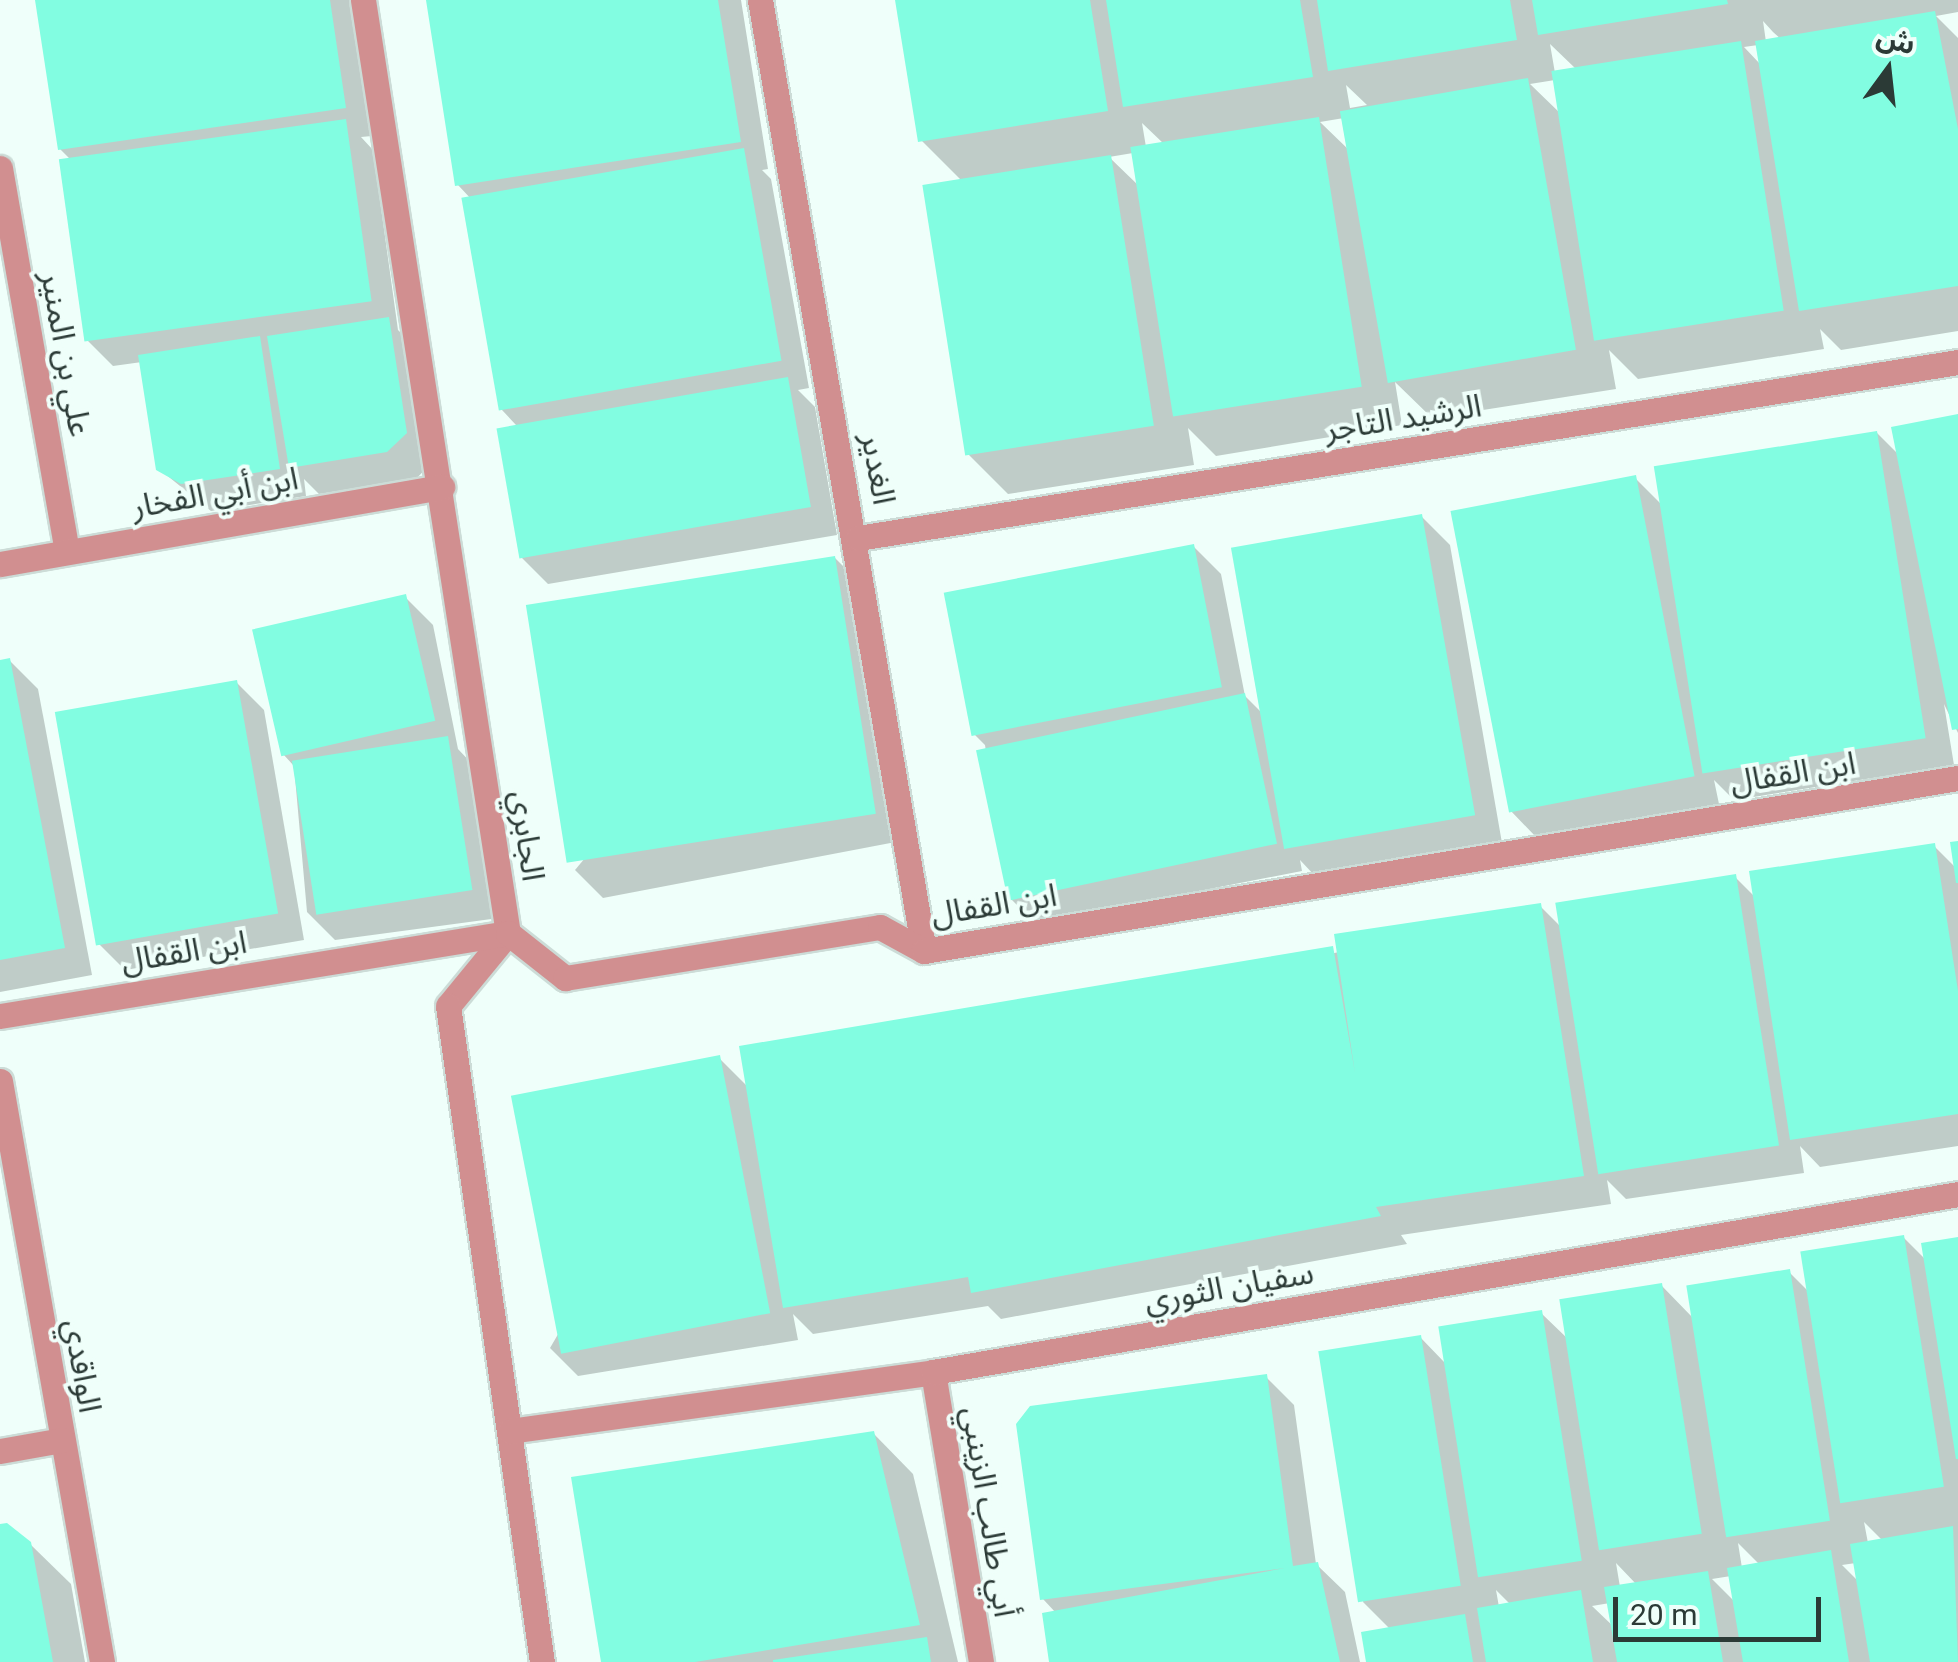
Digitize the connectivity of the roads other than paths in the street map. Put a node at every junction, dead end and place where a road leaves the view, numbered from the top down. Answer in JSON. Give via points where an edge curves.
{"nodes":[{"id":1,"x":363,"y":0,"type":"edge"},
{"id":2,"x":760,"y":0,"type":"edge"},
{"id":3,"x":0,"y":168,"type":"edge"},
{"id":4,"x":1958,"y":362,"type":"edge"},
{"id":5,"x":442,"y":487,"type":"junction"},
{"id":6,"x":858,"y":538,"type":"junction"},
{"id":7,"x":68,"y":551,"type":"junction"},
{"id":8,"x":0,"y":564,"type":"edge"},
{"id":9,"x":1958,"y":778,"type":"edge"},
{"id":10,"x":508,"y":933,"type":"junction"},
{"id":11,"x":924,"y":951,"type":"junction"},
{"id":12,"x":0,"y":1016,"type":"edge"},
{"id":13,"x":0,"y":1081,"type":"edge"},
{"id":14,"x":1958,"y":1194,"type":"edge"},
{"id":15,"x":933,"y":1372,"type":"junction"},
{"id":16,"x":510,"y":1431,"type":"junction"},
{"id":17,"x":62,"y":1440,"type":"junction"},
{"id":18,"x":0,"y":1451,"type":"edge"},
{"id":19,"x":102,"y":1662,"type":"edge"},
{"id":20,"x":542,"y":1662,"type":"edge"},
{"id":21,"x":981,"y":1662,"type":"edge"}],
"edges":[{"from":1,"to":5,"type":"street","name":"الجابري"},
{"from":2,"to":6,"type":"street","name":"الغدير"},
{"from":3,"to":7,"type":"street","name":"علي بن المنير"},
{"from":4,"to":6,"type":"street","name":"الرشيد التاجر"},
{"from":5,"to":7,"type":"street","name":"ابن أبي الفخار"},
{"from":5,"to":10,"type":"street","name":"الجابري"},
{"from":6,"to":11,"type":"street","name":"الغدير"},
{"from":7,"to":8,"type":"street","name":"ابن أبي الفخار"},
{"from":9,"to":11,"type":"street","name":"ابن القفال"},
{"from":10,"to":11,"type":"street","name":"ابن القفال","via":[[565,978],[880,927]]},
{"from":10,"to":12,"type":"street","name":"ابن القفال"},
{"from":10,"to":16,"type":"street","via":[[448,1006]]},
{"from":13,"to":17,"type":"street","name":"الواقدي"},
{"from":14,"to":15,"type":"street","name":"سفيان الثوري"},
{"from":15,"to":16,"type":"street","name":"سفيان الثوري"},
{"from":15,"to":21,"type":"street","name":"أبي طالب الزينبي"},
{"from":16,"to":20,"type":"street"},
{"from":17,"to":18,"type":"street"},
{"from":17,"to":19,"type":"street","name":"الواقدي"}]}
